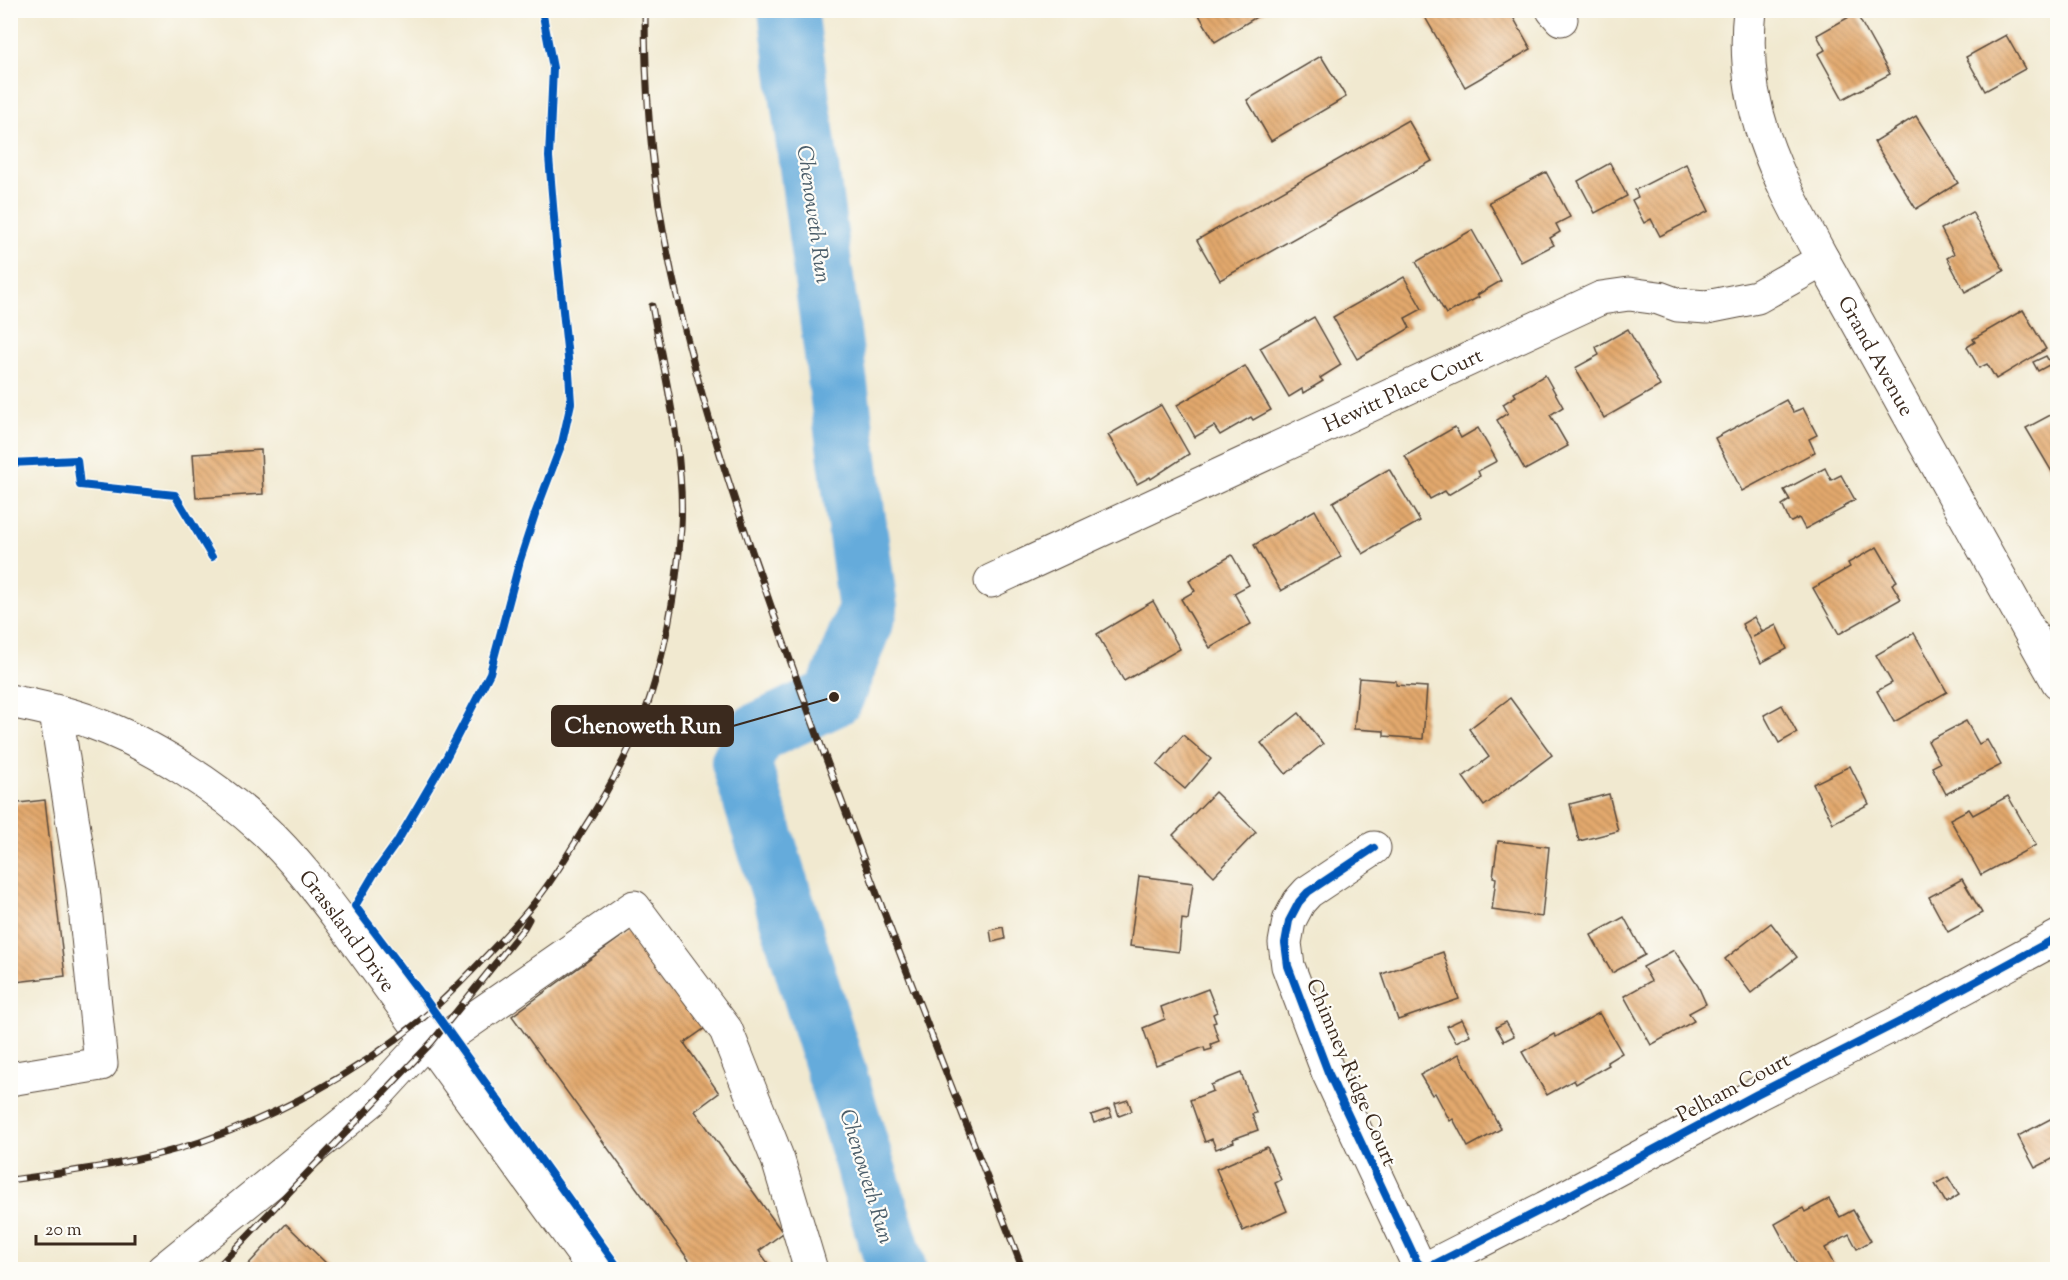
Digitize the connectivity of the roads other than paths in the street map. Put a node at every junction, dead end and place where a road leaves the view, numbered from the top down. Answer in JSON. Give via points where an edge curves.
{"nodes":[{"id":1,"x":1750,"y":10,"type":"edge"},
{"id":2,"x":1823,"y":260,"type":"junction"},
{"id":3,"x":991,"y":581,"type":"dead end"},
{"id":4,"x":2058,"y":682,"type":"edge"},
{"id":5,"x":10,"y":701,"type":"edge"},
{"id":6,"x":56,"y":713,"type":"junction"},
{"id":7,"x":1374,"y":848,"type":"dead end"},
{"id":8,"x":2058,"y":937,"type":"edge"},
{"id":9,"x":430,"y":1043,"type":"junction"},
{"id":10,"x":10,"y":1079,"type":"edge"},
{"id":11,"x":164,"y":1269,"type":"edge"},
{"id":12,"x":595,"y":1269,"type":"edge"},
{"id":13,"x":811,"y":1269,"type":"edge"},
{"id":14,"x":1425,"y":1269,"type":"edge"}],
"edges":[{"from":1,"to":2,"type":"street","name":"Grand Avenue","via":[[1749,80],[1757,119],[1772,161]]},
{"from":2,"to":3,"type":"street","name":"Hewitt Place Court","via":[[1757,297],[1707,307],[1629,294],[1600,298]]},
{"from":2,"to":4,"type":"street","name":"Grand Avenue"},
{"from":5,"to":6,"type":"street","name":"Grassland Drive"},
{"from":6,"to":9,"type":"street","name":"Grassland Drive","via":[[90,721],[137,741],[206,783],[265,831],[309,879]]},
{"from":6,"to":10,"type":"street","via":[[83,888],[101,1064]]},
{"from":7,"to":14,"type":"street","name":"Chimney Ridge Court","via":[[1308,892],[1289,921],[1285,943],[1288,966],[1328,1072],[1417,1262]]},
{"from":8,"to":14,"type":"street","name":"Pelham Court"},
{"from":9,"to":11,"type":"street","via":[[371,1101]]},
{"from":9,"to":12,"type":"street","name":"Grassland Drive"},
{"from":9,"to":13,"type":"street","via":[[634,907],[726,1030],[778,1160]]}]}
